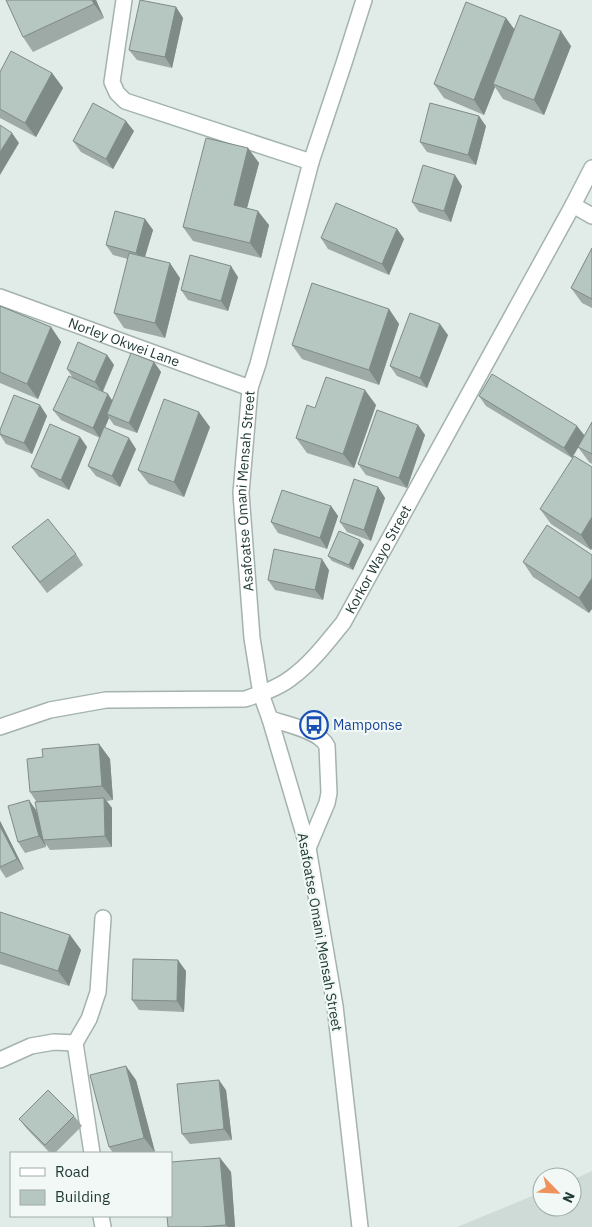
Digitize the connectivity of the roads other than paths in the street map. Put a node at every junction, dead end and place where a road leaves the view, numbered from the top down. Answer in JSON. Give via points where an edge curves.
{"nodes":[{"id":1,"x":124,"y":0,"type":"edge"},
{"id":2,"x":364,"y":0,"type":"edge"},
{"id":3,"x":311,"y":162,"type":"junction"},
{"id":4,"x":592,"y":168,"type":"edge"},
{"id":5,"x":573,"y":206,"type":"junction"},
{"id":6,"x":592,"y":216,"type":"edge"},
{"id":7,"x":0,"y":298,"type":"edge"},
{"id":8,"x":250,"y":388,"type":"junction"},
{"id":9,"x":261,"y":694,"type":"junction"},
{"id":10,"x":270,"y":719,"type":"junction"},
{"id":11,"x":0,"y":727,"type":"edge"},
{"id":12,"x":308,"y":848,"type":"junction"},
{"id":13,"x":103,"y":918,"type":"dead end"},
{"id":14,"x":75,"y":1043,"type":"junction"},
{"id":15,"x":0,"y":1060,"type":"edge"},
{"id":16,"x":92,"y":1152,"type":"edge"},
{"id":17,"x":360,"y":1227,"type":"edge"}],
"edges":[{"from":1,"to":3,"type":"street","via":[[112,82],[126,101]]},
{"from":2,"to":3,"type":"street","name":"Asafoatse Omani Mensah Street"},
{"from":3,"to":8,"type":"street","name":"Asafoatse Omani Mensah Street"},
{"from":4,"to":5,"type":"street","name":"Korkor Wayo Street"},
{"from":5,"to":6,"type":"street"},
{"from":5,"to":9,"type":"street","name":"Korkor Wayo Street","via":[[343,623],[291,678]]},
{"from":7,"to":8,"type":"street","name":"Norley Okwei Lane"},
{"from":8,"to":9,"type":"street","name":"Asafoatse Omani Mensah Street","via":[[241,493],[252,638]]},
{"from":9,"to":10,"type":"street","name":"Asafoatse Omani Mensah Street"},
{"from":9,"to":11,"type":"street","name":"Korkor Wayo Street","via":[[245,699],[106,700],[50,710]]},
{"from":10,"to":12,"type":"street","name":"Asafoatse Omani Mensah Street"},
{"from":10,"to":12,"type":"street","via":[[300,728],[324,740],[327,746],[328,804]]},
{"from":12,"to":17,"type":"street","name":"Asafoatse Omani Mensah Street","via":[[335,1006]]},
{"from":13,"to":14,"type":"street","via":[[98,992]]},
{"from":14,"to":15,"type":"street","via":[[31,1046]]},
{"from":14,"to":16,"type":"street"}]}
